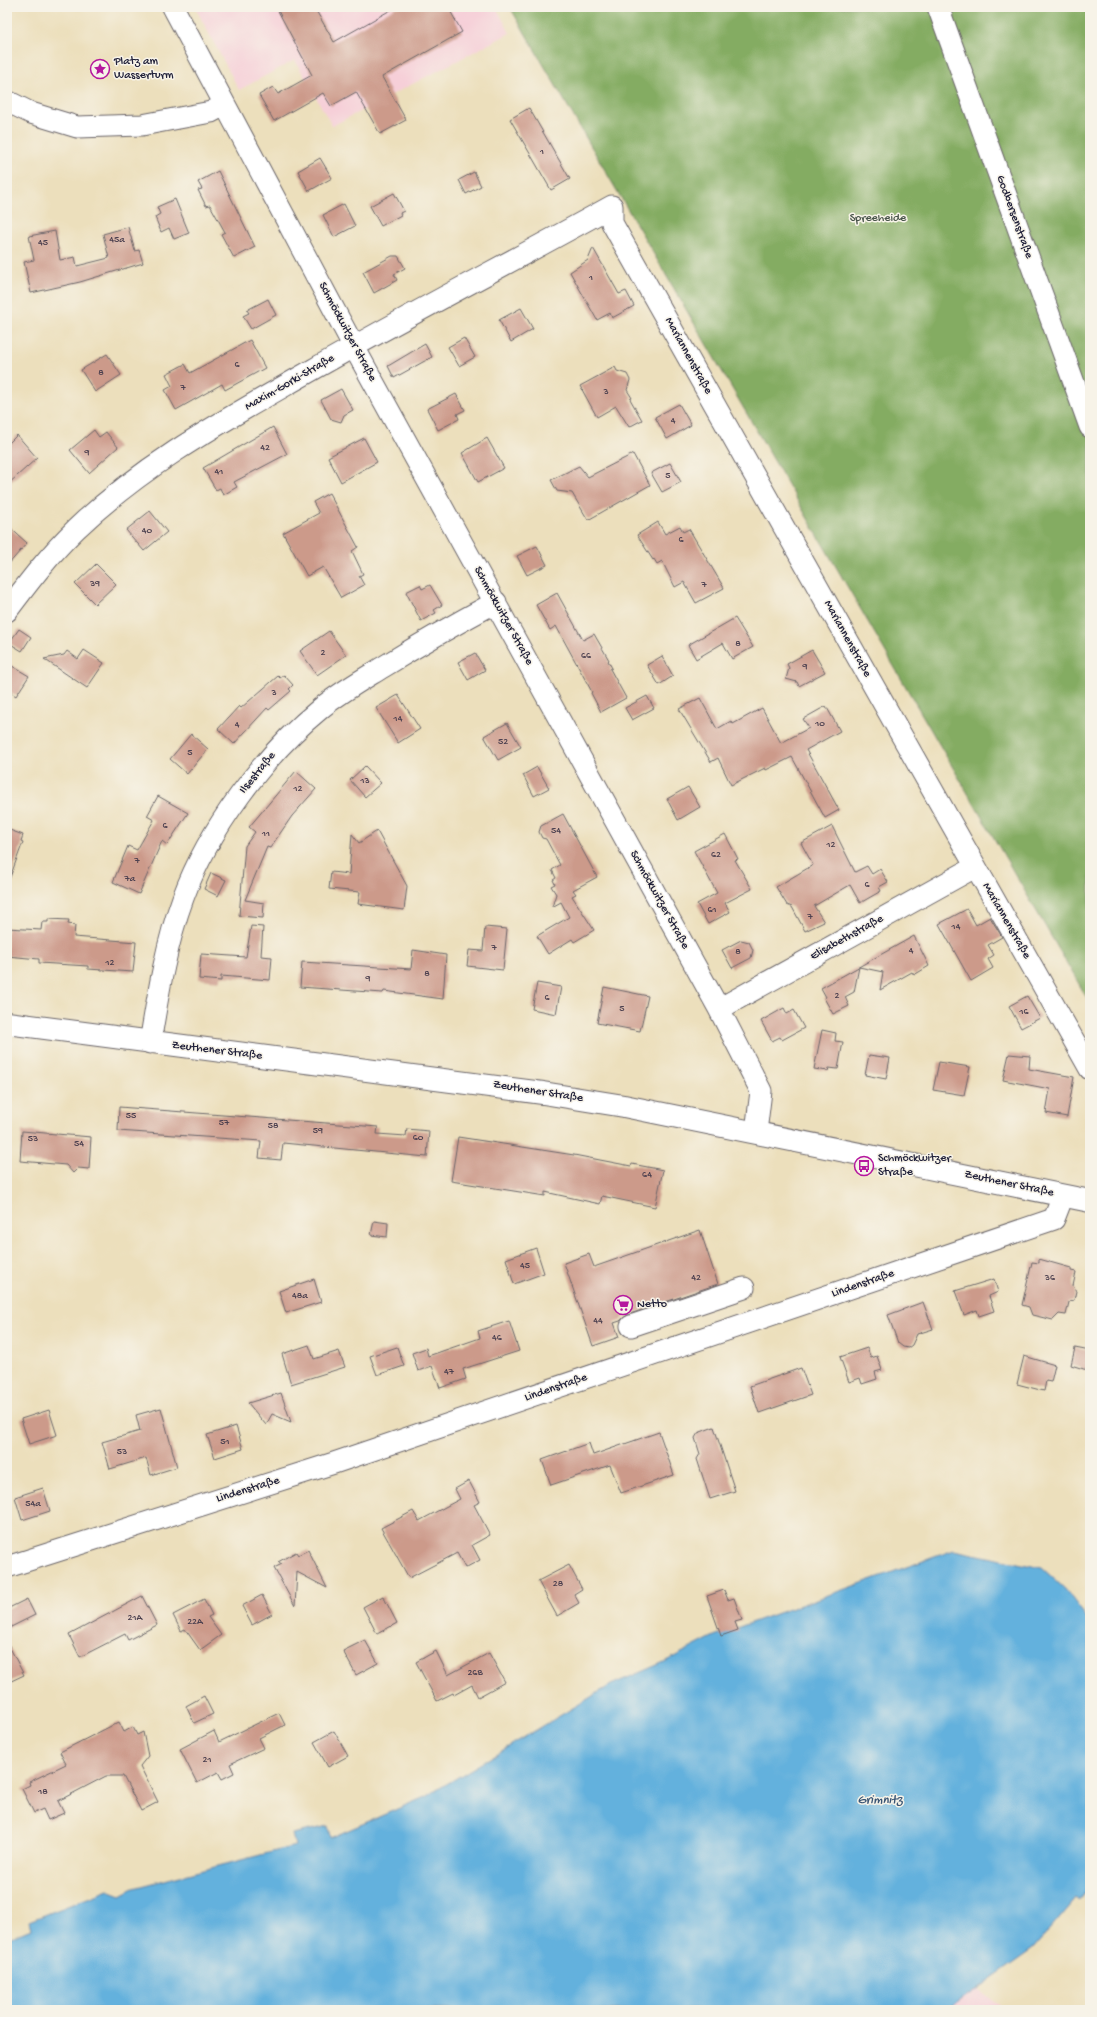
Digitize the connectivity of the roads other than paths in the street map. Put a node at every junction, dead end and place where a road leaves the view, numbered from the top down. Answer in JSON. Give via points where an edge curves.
{"nodes":[{"id":1,"x":172,"y":7,"type":"edge"},
{"id":2,"x":938,"y":7,"type":"edge"},
{"id":3,"x":7,"y":101,"type":"edge"},
{"id":4,"x":224,"y":105,"type":"junction"},
{"id":5,"x":612,"y":206,"type":"joint"},
{"id":6,"x":346,"y":351,"type":"junction"},
{"id":7,"x":1090,"y":427,"type":"edge"},
{"id":8,"x":496,"y":602,"type":"junction"},
{"id":9,"x":7,"y":611,"type":"edge"},
{"id":10,"x":975,"y":867,"type":"junction"},
{"id":11,"x":719,"y":1009,"type":"junction"},
{"id":12,"x":7,"y":1023,"type":"edge"},
{"id":13,"x":150,"y":1043,"type":"junction"},
{"id":14,"x":1090,"y":1068,"type":"edge"},
{"id":15,"x":756,"y":1132,"type":"junction"},
{"id":16,"x":1063,"y":1196,"type":"junction"},
{"id":17,"x":1090,"y":1201,"type":"edge"},
{"id":18,"x":744,"y":1288,"type":"dead end"},
{"id":19,"x":631,"y":1326,"type":"dead end"},
{"id":20,"x":7,"y":1567,"type":"edge"}],
"edges":[{"from":1,"to":4,"type":"street","name":"Schmöckwitzer Straße"},
{"from":2,"to":7,"type":"street","name":"Godbersenstraße"},
{"from":3,"to":4,"type":"street","via":[[31,113],[77,126],[142,125],[211,112]]},
{"from":4,"to":6,"type":"street","name":"Schmöckwitzer Straße"},
{"from":5,"to":6,"type":"street","name":"Maxim-Gorki-Straße"},
{"from":5,"to":10,"type":"street","name":"Mariannenstraße","via":[[612,223]]},
{"from":6,"to":8,"type":"street","name":"Schmöckwitzer Straße"},
{"from":6,"to":9,"type":"street","name":"Maxim-Gorki-Straße","via":[[230,417],[148,468],[75,530]]},
{"from":8,"to":11,"type":"street","name":"Schmöckwitzer Straße"},
{"from":8,"to":13,"type":"street","name":"Ilsestraße","via":[[417,646],[321,708],[293,732],[244,790],[206,850],[183,898],[171,937]]},
{"from":10,"to":11,"type":"street","name":"Elisabethstraße"},
{"from":10,"to":14,"type":"street","name":"Mariannenstraße"},
{"from":11,"to":15,"type":"street","name":"Schmöckwitzer Straße","via":[[761,1091]]},
{"from":12,"to":13,"type":"main road","name":"Zeuthener Straße"},
{"from":13,"to":15,"type":"main road","name":"Zeuthener Straße","via":[[444,1078],[624,1106]]},
{"from":15,"to":16,"type":"main road","name":"Zeuthener Straße"},
{"from":16,"to":17,"type":"main road"},
{"from":16,"to":20,"type":"street","name":"Lindenstraße","via":[[1054,1219],[341,1460]]},
{"from":18,"to":19,"type":"street"}]}
